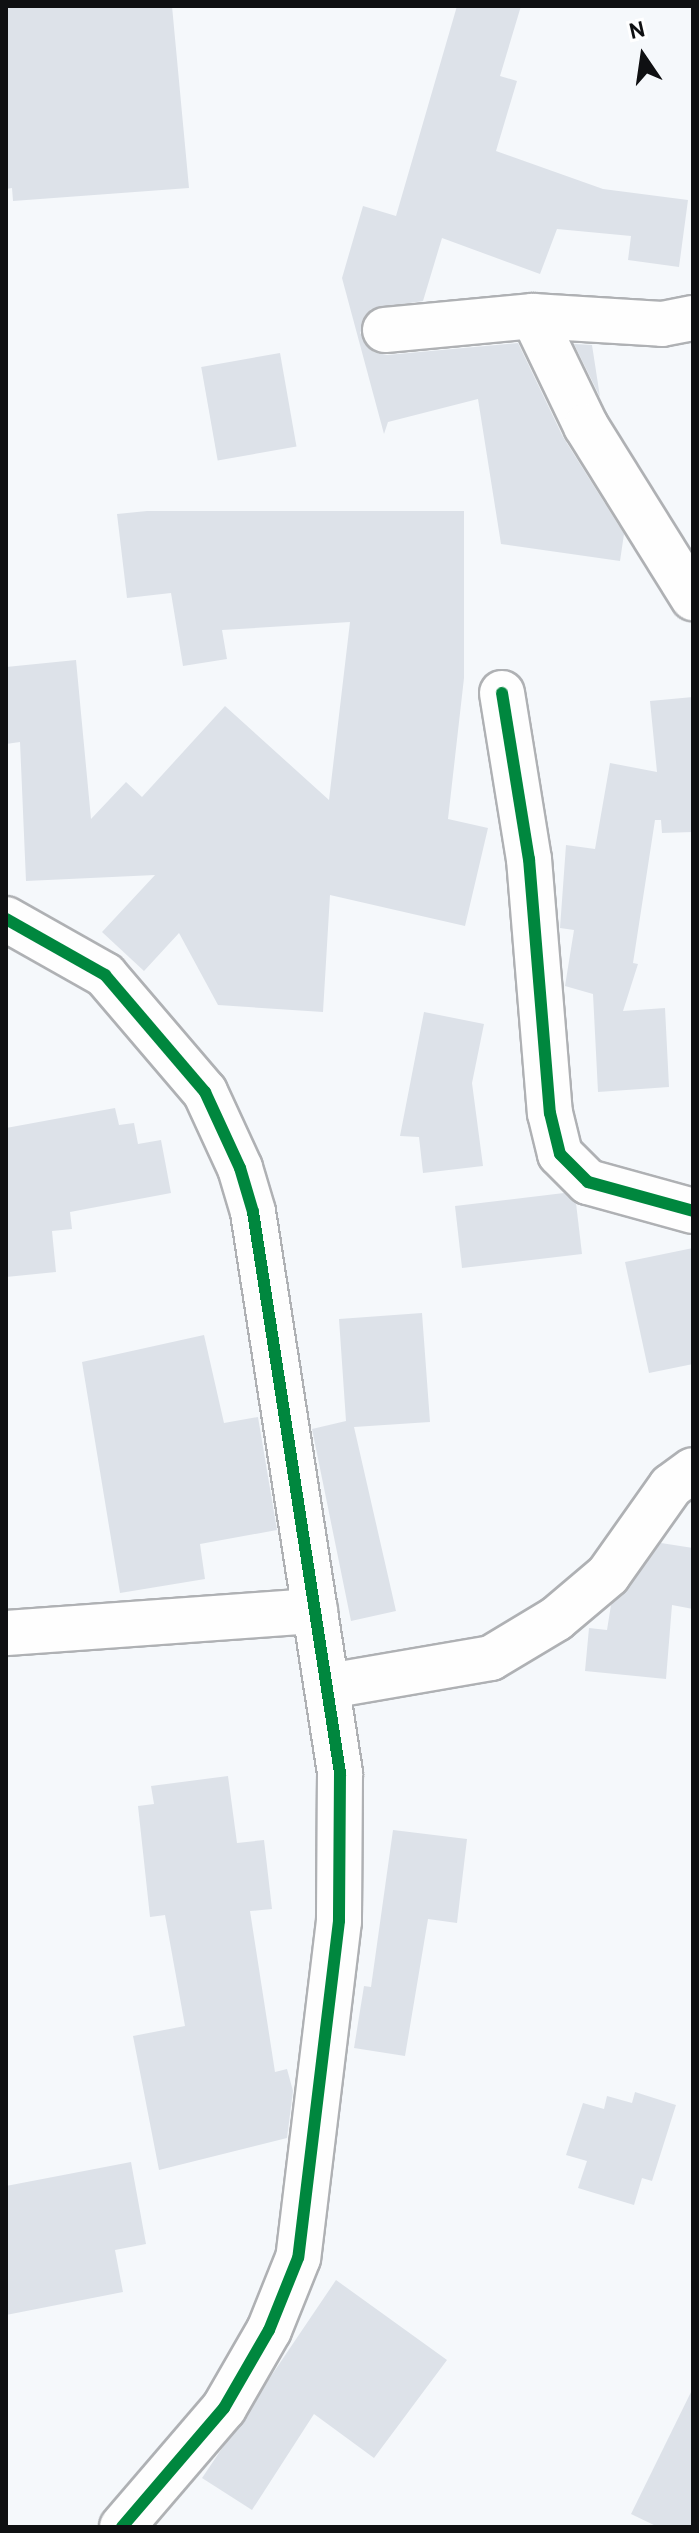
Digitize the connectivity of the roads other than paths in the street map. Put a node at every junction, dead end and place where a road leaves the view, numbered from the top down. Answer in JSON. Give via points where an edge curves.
{"nodes":[{"id":1,"x":533,"y":316,"type":"junction"},
{"id":2,"x":693,"y":318,"type":"edge"},
{"id":3,"x":385,"y":330,"type":"dead end"},
{"id":4,"x":693,"y":598,"type":"edge"},
{"id":5,"x":502,"y":693,"type":"dead end"},
{"id":6,"x":6,"y":919,"type":"edge"},
{"id":7,"x":693,"y":1211,"type":"edge"},
{"id":8,"x":693,"y":1470,"type":"edge"},
{"id":9,"x":315,"y":1611,"type":"junction"},
{"id":10,"x":6,"y":1633,"type":"edge"},
{"id":11,"x":329,"y":1686,"type":"junction"},
{"id":12,"x":122,"y":2527,"type":"edge"}],
"edges":[{"from":1,"to":2,"type":"street","via":[[662,324]]},
{"from":1,"to":3,"type":"street"},
{"from":1,"to":4,"type":"street","via":[[586,426]]},
{"from":5,"to":7,"type":"street","via":[[529,859],[550,1113],[560,1154],[588,1182]]},
{"from":6,"to":9,"type":"street","via":[[105,975],[205,1092],[240,1168],[253,1212]]},
{"from":8,"to":11,"type":"street","via":[[671,1486],[608,1575],[556,1619],[491,1658]]},
{"from":9,"to":10,"type":"street"},
{"from":9,"to":11,"type":"street"},
{"from":11,"to":12,"type":"street","via":[[340,1773],[339,1921],[298,2258],[269,2330],[224,2408]]}]}
